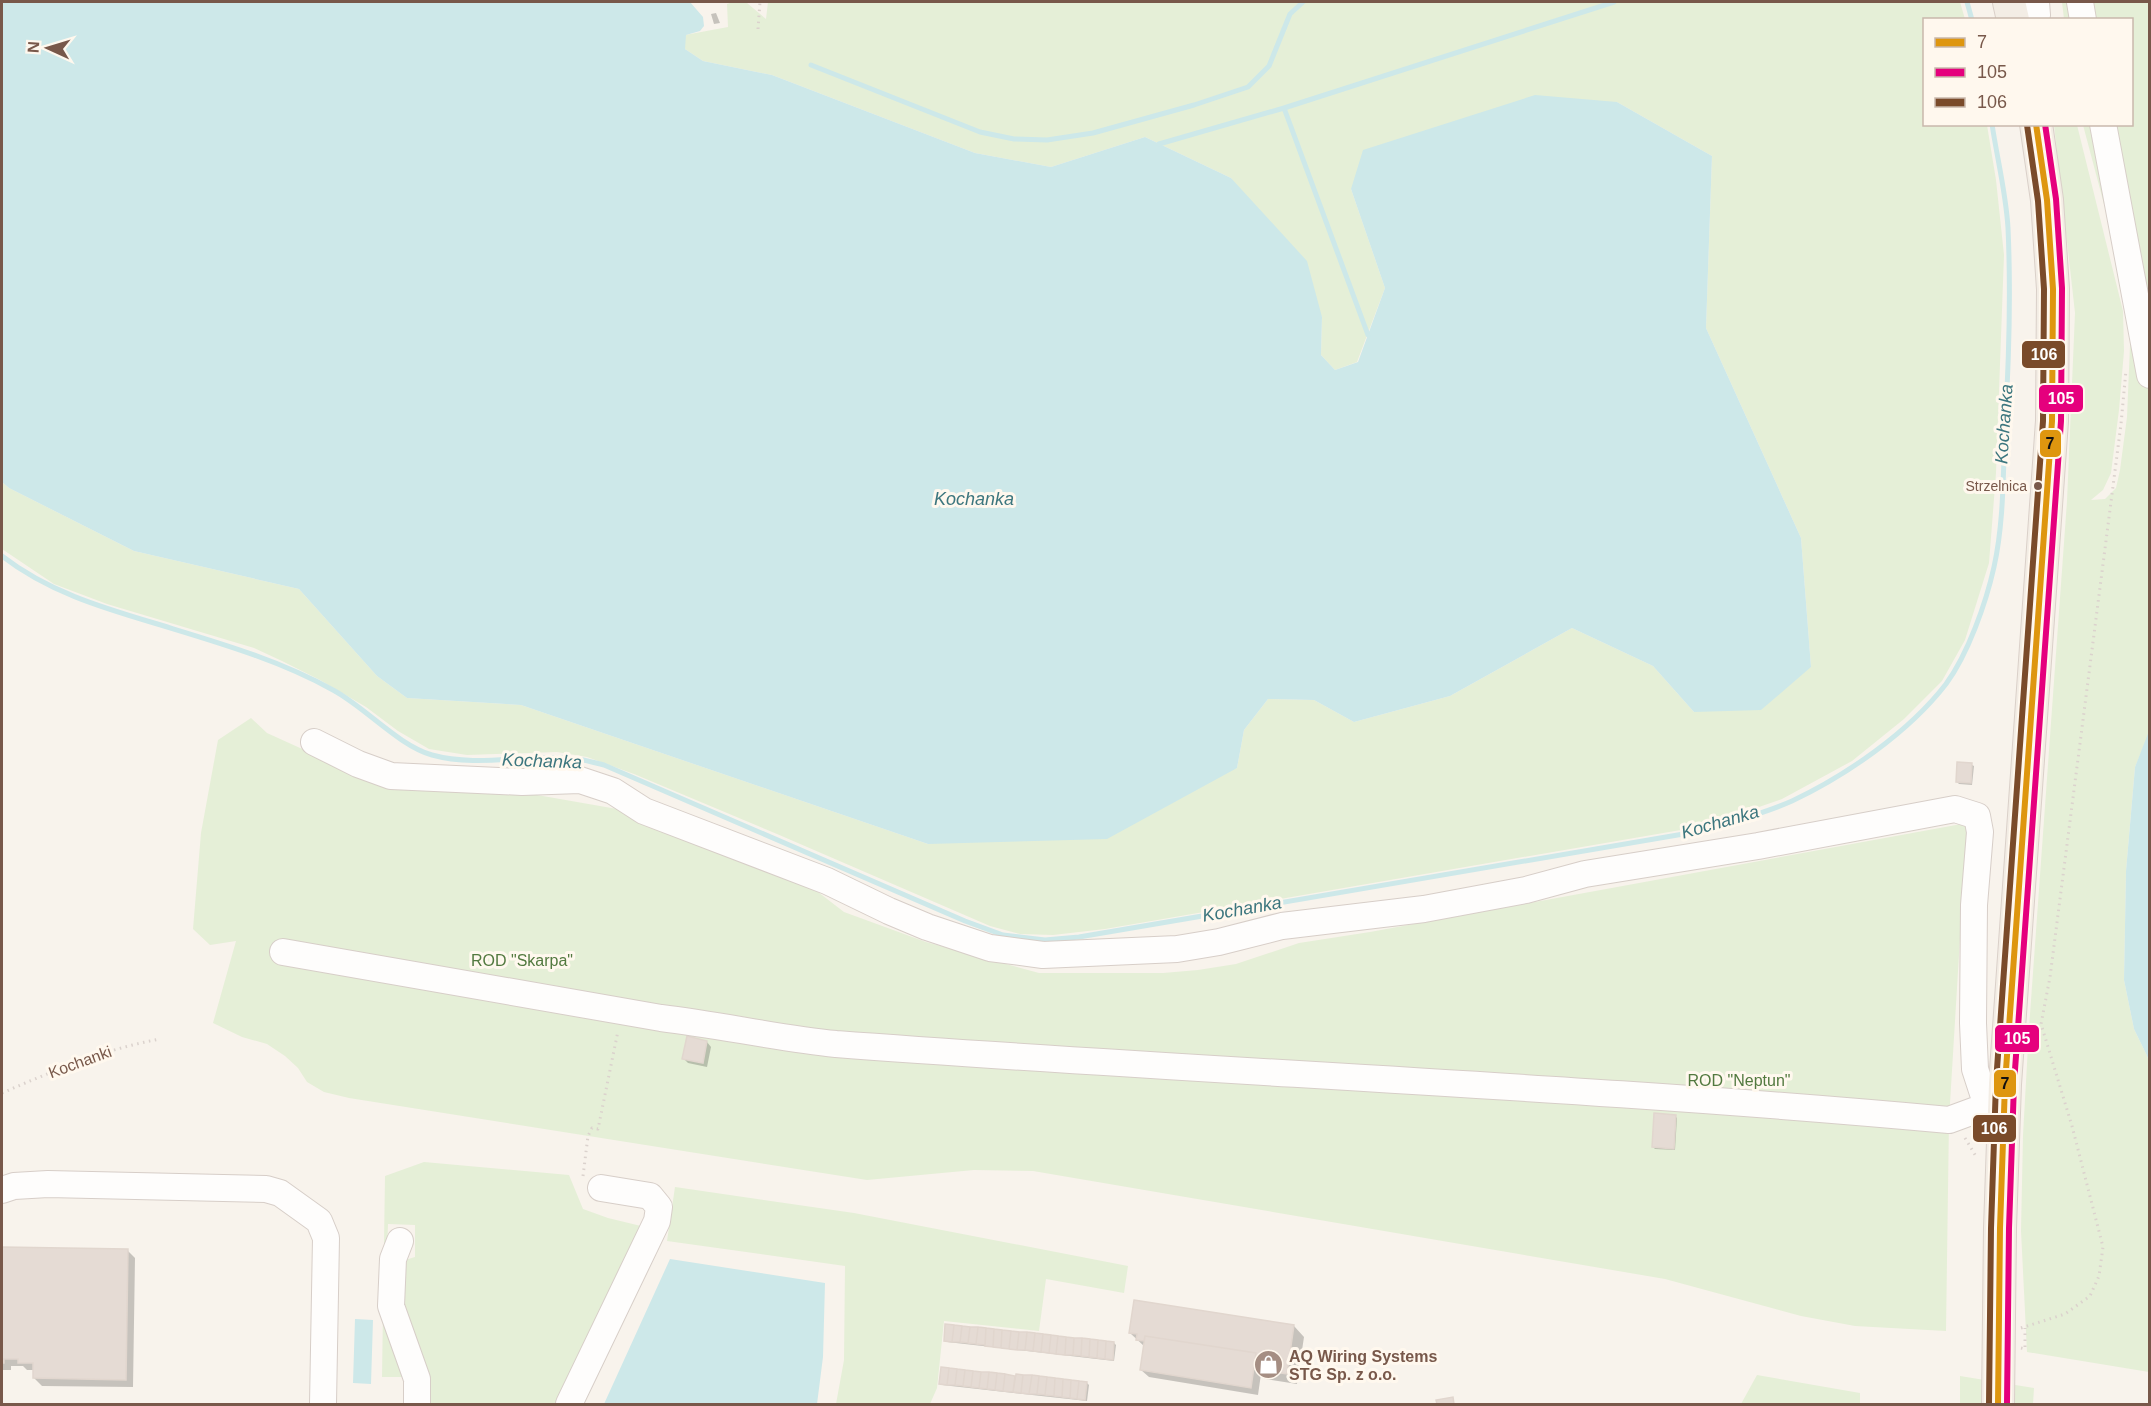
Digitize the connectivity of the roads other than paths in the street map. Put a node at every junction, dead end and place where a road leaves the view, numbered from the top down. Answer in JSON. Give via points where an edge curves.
{"nodes":[{"id":1,"x":2009,"y":2,"type":"edge"},
{"id":2,"x":2036,"y":2,"type":"edge"},
{"id":3,"x":2080,"y":2,"type":"edge"},
{"id":4,"x":2013,"y":18,"type":"edge"},
{"id":5,"x":2033,"y":18,"type":"edge"},
{"id":6,"x":2084,"y":18,"type":"edge"},
{"id":7,"x":2036,"y":126,"type":"edge"},
{"id":8,"x":2103,"y":126,"type":"edge"},
{"id":9,"x":2150,"y":375,"type":"edge"},
{"id":10,"x":314,"y":741,"type":"dead end"},
{"id":11,"x":283,"y":952,"type":"dead end"},
{"id":12,"x":1995,"y":1108,"type":"junction"},
{"id":13,"x":601,"y":1188,"type":"road end"},
{"id":14,"x":2,"y":1190,"type":"edge"},
{"id":15,"x":400,"y":1241,"type":"dead end"},
{"id":16,"x":323,"y":1404,"type":"edge"},
{"id":17,"x":417,"y":1404,"type":"edge"},
{"id":18,"x":569,"y":1404,"type":"edge"},
{"id":19,"x":1998,"y":1404,"type":"edge"}],
"edges":[{"from":1,"to":4,"type":"main road"},
{"from":2,"to":5,"type":"lane","via":[[2037,15]]},
{"from":3,"to":6,"type":"lane"},
{"from":7,"to":12,"type":"main road","via":[[2047,200],[2053,289],[2052,421]]},
{"from":8,"to":9,"type":"lane"},
{"from":10,"to":12,"type":"lane","via":[[391,776],[522,783],[580,780],[613,791],[644,812],[827,881],[927,927],[990,948],[1043,955],[1177,949],[1282,926],[1424,909],[1526,890],[1585,874],[1955,809],[1977,816],[1980,832],[1974,905],[1974,1069]]},
{"from":11,"to":12,"type":"lane","via":[[788,1039],[1662,1096],[1948,1120]]},
{"from":12,"to":19,"type":"main road","via":[[2019,1336]]},
{"from":13,"to":18,"type":"lane","via":[[650,1196],[659,1207],[657,1221]]},
{"from":14,"to":16,"type":"lane","via":[[48,1184],[266,1189],[280,1193],[319,1221],[326,1238]]},
{"from":15,"to":17,"type":"lane","via":[[393,1259],[391,1306],[417,1379]]}]}
